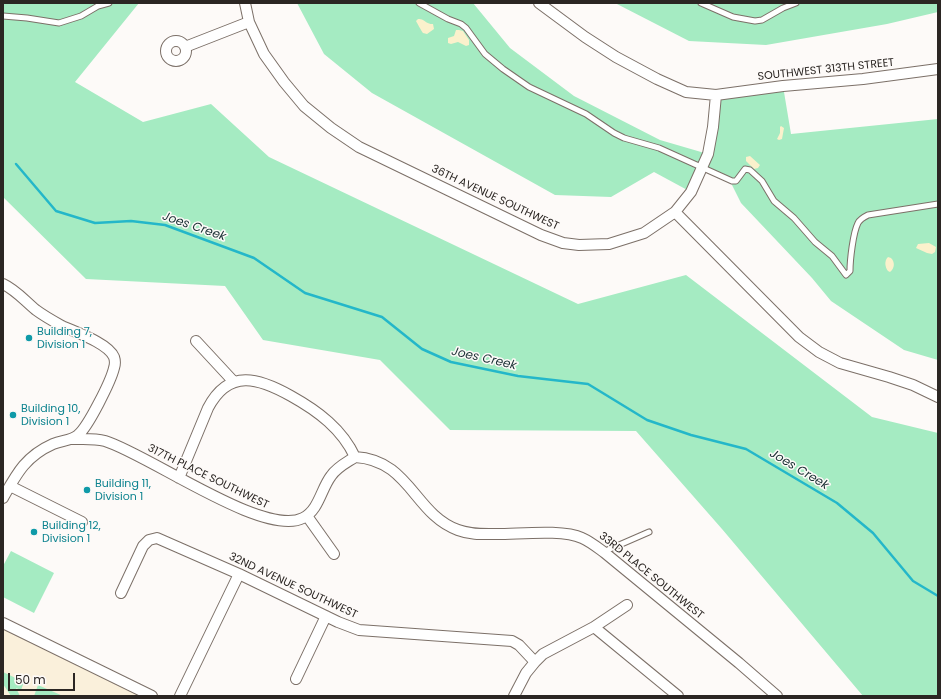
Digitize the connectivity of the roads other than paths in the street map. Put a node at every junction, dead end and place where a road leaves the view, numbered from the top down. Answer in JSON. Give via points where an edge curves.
{"nodes":[{"id":1,"x":109,"y":3,"type":"edge"},
{"id":2,"x":244,"y":3,"type":"edge"},
{"id":3,"x":419,"y":3,"type":"edge"},
{"id":4,"x":538,"y":3,"type":"edge"},
{"id":5,"x":701,"y":3,"type":"edge"},
{"id":6,"x":796,"y":3,"type":"edge"},
{"id":7,"x":3,"y":16,"type":"edge"},
{"id":8,"x":249,"y":22,"type":"junction"},
{"id":9,"x":186,"y":47,"type":"dead end"},
{"id":10,"x":938,"y":69,"type":"edge"},
{"id":11,"x":716,"y":95,"type":"junction"},
{"id":12,"x":702,"y":168,"type":"junction"},
{"id":13,"x":938,"y":204,"type":"edge"},
{"id":14,"x":675,"y":212,"type":"junction"},
{"id":15,"x":3,"y":284,"type":"edge"},
{"id":16,"x":196,"y":341,"type":"dead end"},
{"id":17,"x":234,"y":382,"type":"junction"},
{"id":18,"x":938,"y":397,"type":"edge"},
{"id":19,"x":72,"y":439,"type":"junction"},
{"id":20,"x":355,"y":457,"type":"junction"},
{"id":21,"x":179,"y":478,"type":"junction"},
{"id":22,"x":10,"y":486,"type":"junction"},
{"id":23,"x":3,"y":498,"type":"edge"},
{"id":24,"x":306,"y":516,"type":"junction"},
{"id":25,"x":82,"y":522,"type":"dead end"},
{"id":26,"x":649,"y":532,"type":"dead end"},
{"id":27,"x":604,"y":552,"type":"junction"},
{"id":28,"x":334,"y":554,"type":"dead end"},
{"id":29,"x":239,"y":574,"type":"junction"},
{"id":30,"x":121,"y":594,"type":"dead end"},
{"id":31,"x":627,"y":605,"type":"dead end"},
{"id":32,"x":326,"y":616,"type":"junction"},
{"id":33,"x":3,"y":623,"type":"edge"},
{"id":34,"x":594,"y":627,"type":"junction"},
{"id":35,"x":535,"y":662,"type":"junction"},
{"id":36,"x":296,"y":679,"type":"dead end"},
{"id":37,"x":152,"y":696,"type":"edge"},
{"id":38,"x":180,"y":696,"type":"edge"},
{"id":39,"x":514,"y":696,"type":"edge"},
{"id":40,"x":678,"y":696,"type":"edge"},
{"id":41,"x":777,"y":696,"type":"edge"}],
"edges":[{"from":1,"to":7,"type":"lane","via":[[59,23]]},
{"from":2,"to":8,"type":"street","name":"36TH AVENUE SOUTHWEST"},
{"from":3,"to":12,"type":"lane","via":[[461,24],[485,54],[529,87],[586,114],[619,136],[659,148]]},
{"from":4,"to":11,"type":"street","name":"SOUTHWEST 313TH STREET","via":[[616,57],[657,79],[686,92]]},
{"from":5,"to":6,"type":"lane","via":[[734,17],[755,21]]},
{"from":8,"to":9,"type":"street"},
{"from":8,"to":14,"type":"street","name":"36TH AVENUE SOUTHWEST","via":[[264,54],[284,82],[304,106],[330,128],[359,147],[541,235],[579,246],[609,244],[644,233]]},
{"from":10,"to":11,"type":"street","name":"SOUTHWEST 313TH STREET"},
{"from":11,"to":12,"type":"street","name":"36TH AVENUE SOUTHWEST","via":[[708,154]]},
{"from":12,"to":13,"type":"lane","via":[[732,182],[736,181],[745,168],[755,174],[774,201],[832,256],[846,275],[850,271],[857,225],[863,217]]},
{"from":12,"to":14,"type":"street","name":"36TH AVENUE SOUTHWEST","via":[[691,192]]},
{"from":14,"to":18,"type":"street","via":[[800,337],[819,352],[840,363],[913,385]]},
{"from":15,"to":19,"type":"street","via":[[45,316],[100,345],[113,355],[114,371],[84,429]]},
{"from":16,"to":17,"type":"street"},
{"from":17,"to":20,"type":"street","via":[[260,382],[277,388],[313,408],[339,432]]},
{"from":17,"to":21,"type":"street","via":[[220,390],[211,401]]},
{"from":19,"to":21,"type":"street","name":"317TH PLACE SOUTHWEST","via":[[95,438],[106,441]]},
{"from":19,"to":22,"type":"street","via":[[38,452],[18,471]]},
{"from":20,"to":24,"type":"street","via":[[342,464],[331,476],[316,505]]},
{"from":20,"to":27,"type":"street","name":"33RD PLACE SOUTHWEST","via":[[375,460],[389,468],[405,481],[437,518],[459,531],[483,534],[569,534],[585,539]]},
{"from":21,"to":24,"type":"street","name":"317TH PLACE SOUTHWEST","via":[[267,519],[290,522]]},
{"from":22,"to":23,"type":"street"},
{"from":22,"to":25,"type":"street"},
{"from":24,"to":28,"type":"street"},
{"from":26,"to":27,"type":"lane"},
{"from":27,"to":41,"type":"street","name":"33RD PLACE SOUTHWEST"},
{"from":29,"to":30,"type":"street","name":"32ND AVENUE SOUTHWEST","via":[[157,538],[149,540],[143,546]]},
{"from":29,"to":32,"type":"street","name":"32ND AVENUE SOUTHWEST"},
{"from":29,"to":38,"type":"street"},
{"from":31,"to":34,"type":"street"},
{"from":32,"to":35,"type":"street","name":"32ND AVENUE SOUTHWEST","via":[[349,627],[370,632],[419,633],[512,641]]},
{"from":32,"to":36,"type":"street"},
{"from":33,"to":37,"type":"street"},
{"from":34,"to":35,"type":"street","via":[[543,654]]},
{"from":34,"to":40,"type":"street"},
{"from":35,"to":39,"type":"street"}]}
